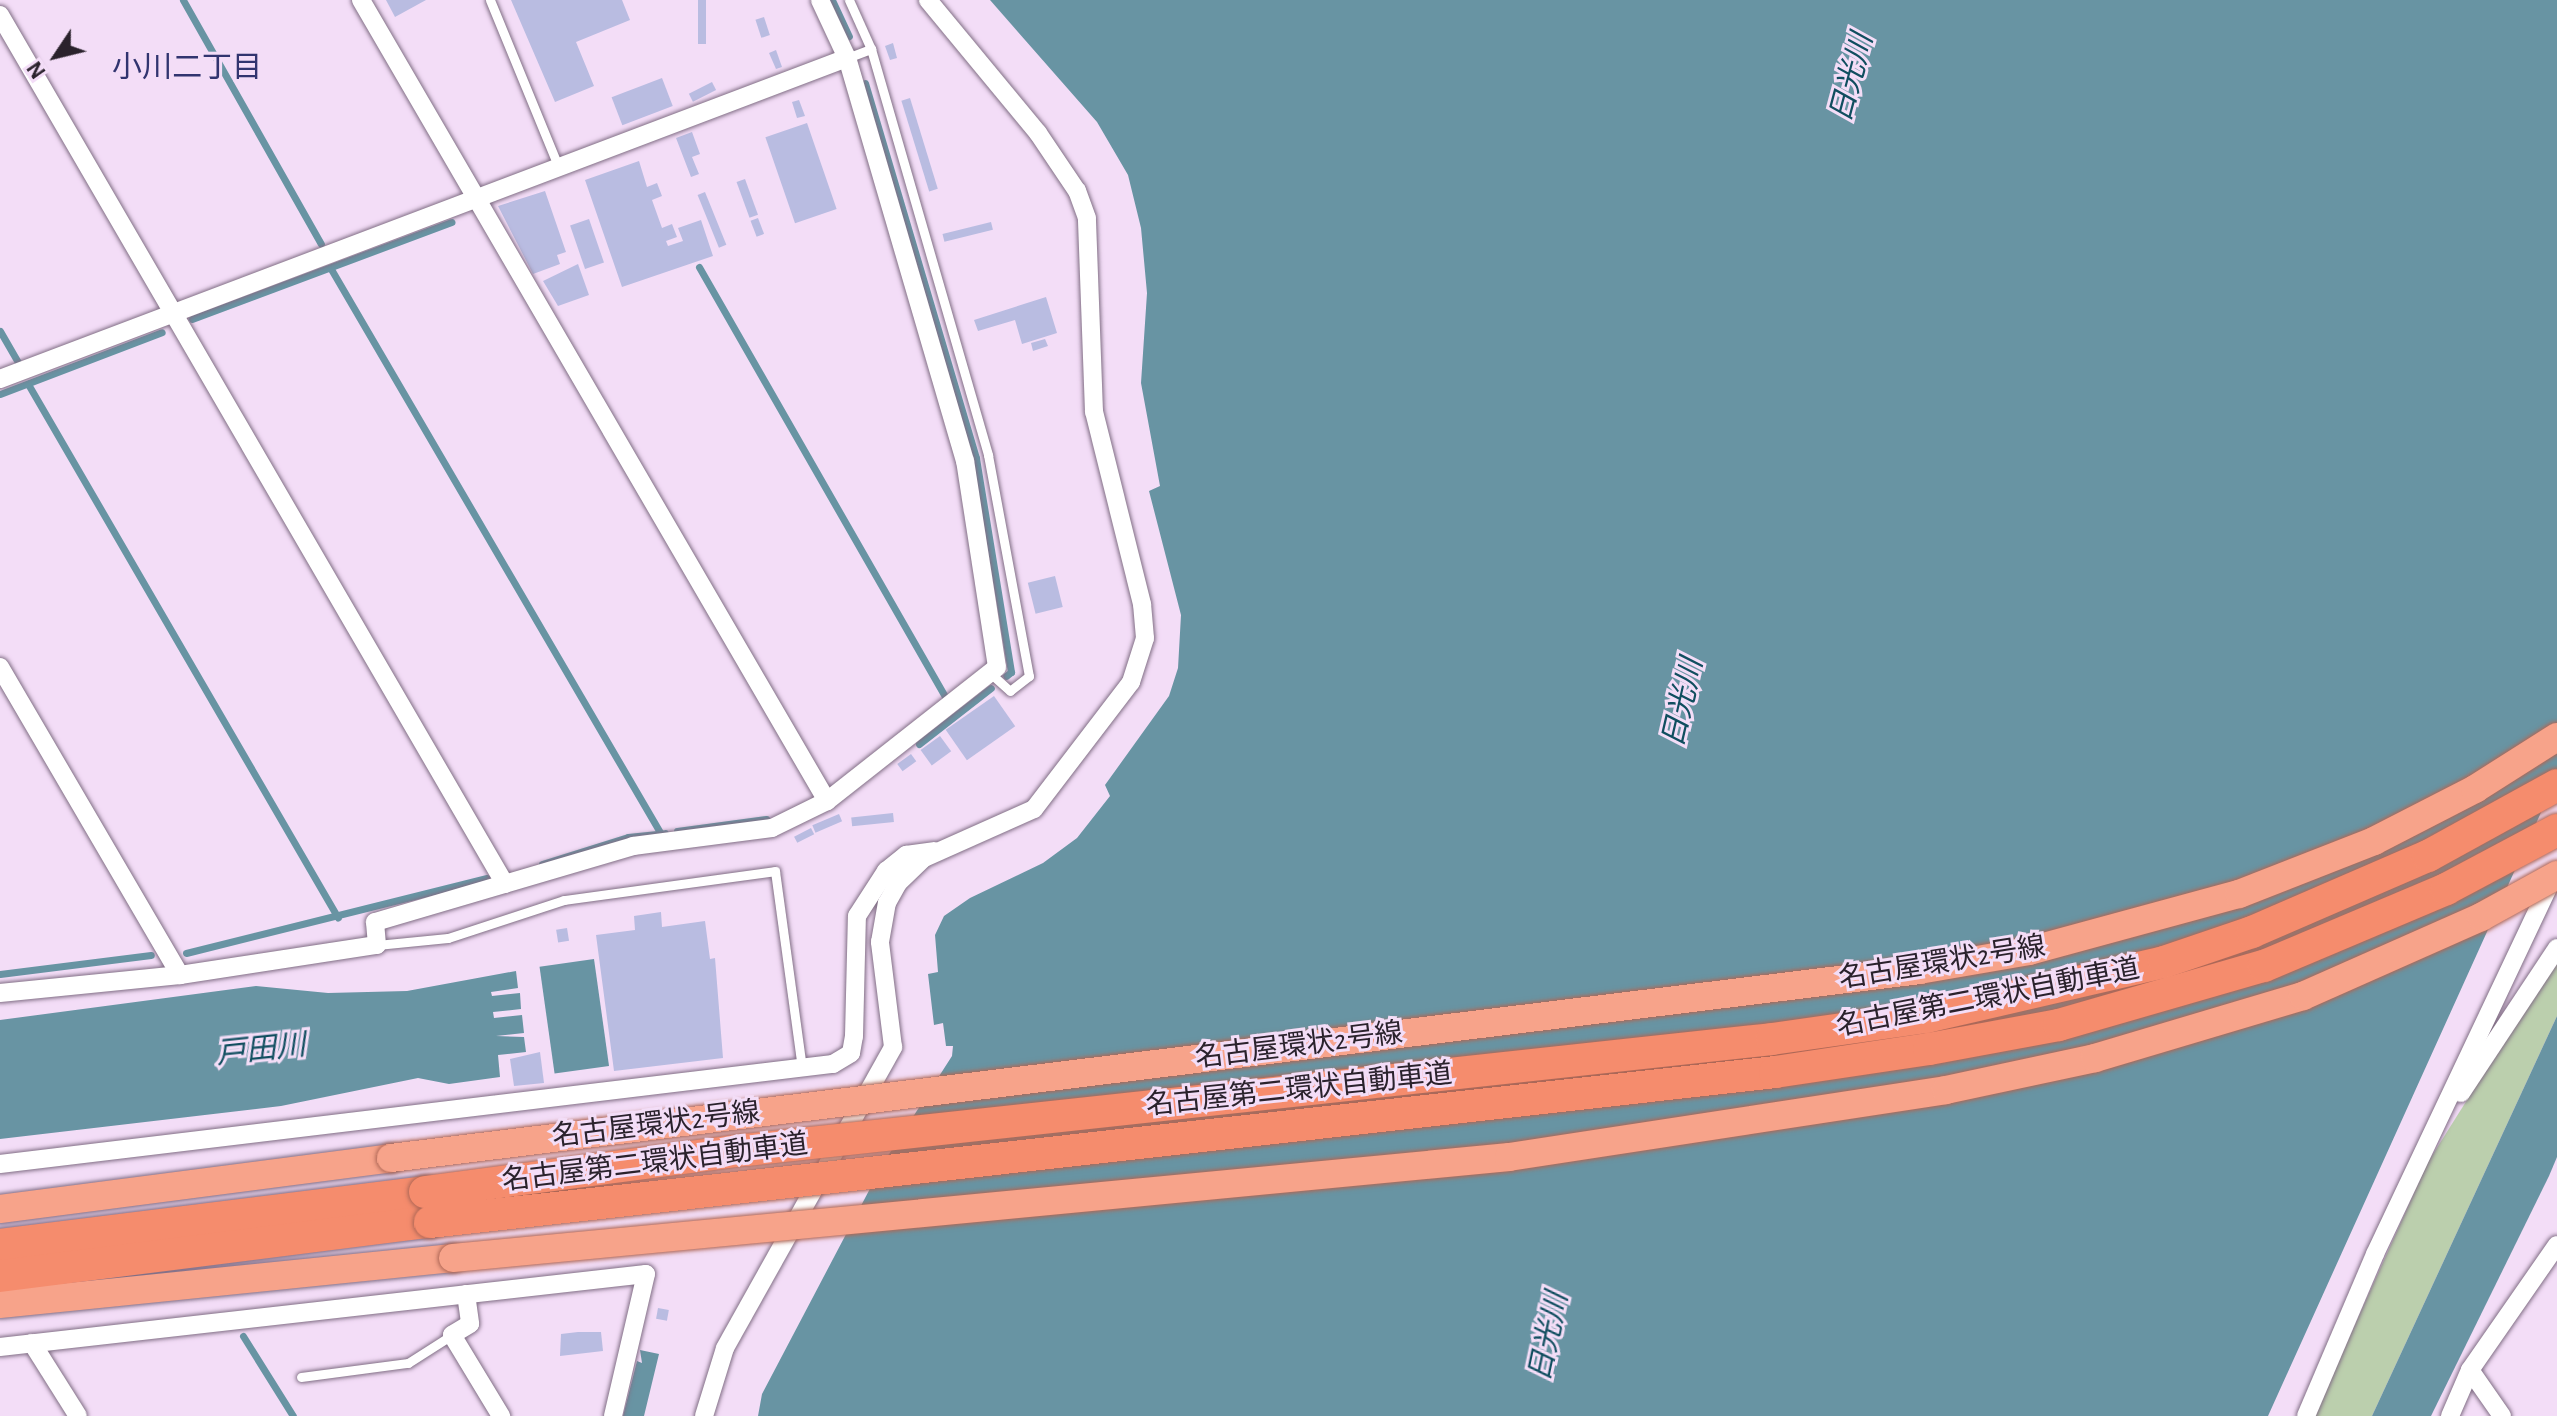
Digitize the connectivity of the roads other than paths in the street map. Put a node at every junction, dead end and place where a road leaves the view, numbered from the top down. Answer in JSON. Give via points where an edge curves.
{"nodes":[{"id":1,"x":361,"y":0,"type":"edge"},
{"id":2,"x":490,"y":0,"type":"edge"},
{"id":3,"x":820,"y":0,"type":"edge"},
{"id":4,"x":849,"y":0,"type":"edge"},
{"id":5,"x":928,"y":0,"type":"edge"},
{"id":6,"x":0,"y":15,"type":"edge"},
{"id":7,"x":871,"y":49,"type":"junction"},
{"id":8,"x":847,"y":58,"type":"junction"},
{"id":9,"x":558,"y":166,"type":"junction"},
{"id":10,"x":474,"y":197,"type":"junction"},
{"id":11,"x":173,"y":312,"type":"junction"},
{"id":12,"x":0,"y":379,"type":"edge"},
{"id":13,"x":0,"y":667,"type":"edge"},
{"id":14,"x":990,"y":673,"type":"junction"},
{"id":15,"x":2557,"y":737,"type":"edge"},
{"id":16,"x":2557,"y":785,"type":"edge"},
{"id":17,"x":827,"y":801,"type":"junction"},
{"id":18,"x":2557,"y":830,"type":"edge"},
{"id":19,"x":946,"y":849,"type":"junction"},
{"id":20,"x":2557,"y":872,"type":"edge"},
{"id":21,"x":505,"y":884,"type":"junction"},
{"id":22,"x":377,"y":945,"type":"junction"},
{"id":23,"x":2557,"y":948,"type":"edge"},
{"id":24,"x":180,"y":975,"type":"junction"},
{"id":25,"x":0,"y":993,"type":"edge"},
{"id":26,"x":802,"y":1068,"type":"junction"},
{"id":27,"x":2443,"y":1118,"type":"junction"},
{"id":28,"x":0,"y":1164,"type":"edge"},
{"id":29,"x":0,"y":1209,"type":"edge"},
{"id":30,"x":0,"y":1245,"type":"edge"},
{"id":31,"x":2557,"y":1245,"type":"edge"},
{"id":32,"x":0,"y":1278,"type":"edge"},
{"id":33,"x":466,"y":1294,"type":"junction"},
{"id":34,"x":0,"y":1304,"type":"edge"},
{"id":35,"x":452,"y":1335,"type":"junction"},
{"id":36,"x":32,"y":1343,"type":"junction"},
{"id":37,"x":0,"y":1347,"type":"edge"},
{"id":38,"x":2470,"y":1370,"type":"junction"},
{"id":39,"x":301,"y":1377,"type":"dead end"},
{"id":40,"x":78,"y":1416,"type":"edge"},
{"id":41,"x":501,"y":1416,"type":"edge"},
{"id":42,"x":613,"y":1416,"type":"edge"},
{"id":43,"x":704,"y":1416,"type":"edge"},
{"id":44,"x":2306,"y":1416,"type":"edge"},
{"id":45,"x":2450,"y":1416,"type":"edge"},
{"id":46,"x":2502,"y":1416,"type":"edge"}],
"edges":[{"from":1,"to":10,"type":"street"},
{"from":2,"to":9,"type":"lane"},
{"from":3,"to":8,"type":"street"},
{"from":4,"to":7,"type":"lane"},
{"from":5,"to":19,"type":"street","via":[[1038,133],[1077,191],[1087,218],[1094,412],[1142,604],[1145,638],[1131,682],[1034,809]]},
{"from":6,"to":11,"type":"street"},
{"from":7,"to":8,"type":"lane"},
{"from":7,"to":14,"type":"lane","via":[[988,455],[1029,676],[1010,691]]},
{"from":8,"to":9,"type":"street"},
{"from":8,"to":14,"type":"street","via":[[965,461],[997,667]]},
{"from":9,"to":10,"type":"street"},
{"from":10,"to":11,"type":"street"},
{"from":10,"to":17,"type":"street"},
{"from":11,"to":12,"type":"street"},
{"from":11,"to":21,"type":"street"},
{"from":13,"to":24,"type":"street"},
{"from":14,"to":17,"type":"street"},
{"from":15,"to":29,"type":"highway","name":"名古屋環状2号線","bridge":true,"via":[[2475,789],[2374,841],[2239,894],[2029,951],[1872,976]]},
{"from":16,"to":30,"type":"highway","name":"名古屋第二環状自動車道","bridge":true,"via":[[2428,856],[2252,932],[2135,970],[1926,1017],[1772,1039],[746,1150]]},
{"from":17,"to":21,"type":"street","via":[[772,828],[633,846]]},
{"from":18,"to":32,"type":"highway","name":"名古屋第二環状自動車道","bridge":true,"via":[[2446,889],[2264,966],[2059,1025],[1929,1049],[1775,1072],[430,1222]]},
{"from":19,"to":26,"type":"street","via":[[906,855],[869,893],[857,916],[853,944],[851,1053],[833,1064]]},
{"from":19,"to":43,"type":"street","via":[[916,866],[887,903],[880,942],[893,1047],[725,1348]]},
{"from":20,"to":27,"type":"street"},
{"from":20,"to":34,"type":"highway","bridge":true,"via":[[2481,917],[2303,996],[2095,1058],[1946,1090],[1509,1157]]},
{"from":21,"to":22,"type":"street","via":[[375,922]]},
{"from":22,"to":24,"type":"street"},
{"from":22,"to":26,"type":"lane","via":[[448,938],[564,900],[775,871]]},
{"from":23,"to":27,"type":"street"},
{"from":24,"to":25,"type":"street"},
{"from":26,"to":28,"type":"street"},
{"from":27,"to":44,"type":"street","via":[[2375,1254]]},
{"from":31,"to":38,"type":"street"},
{"from":33,"to":35,"type":"street","via":[[470,1324]]},
{"from":33,"to":36,"type":"street"},
{"from":33,"to":42,"type":"street","via":[[646,1274]]},
{"from":35,"to":39,"type":"lane","via":[[408,1363]]},
{"from":35,"to":41,"type":"street"},
{"from":36,"to":37,"type":"street"},
{"from":36,"to":40,"type":"street"},
{"from":38,"to":45,"type":"street"},
{"from":38,"to":46,"type":"street"}]}
